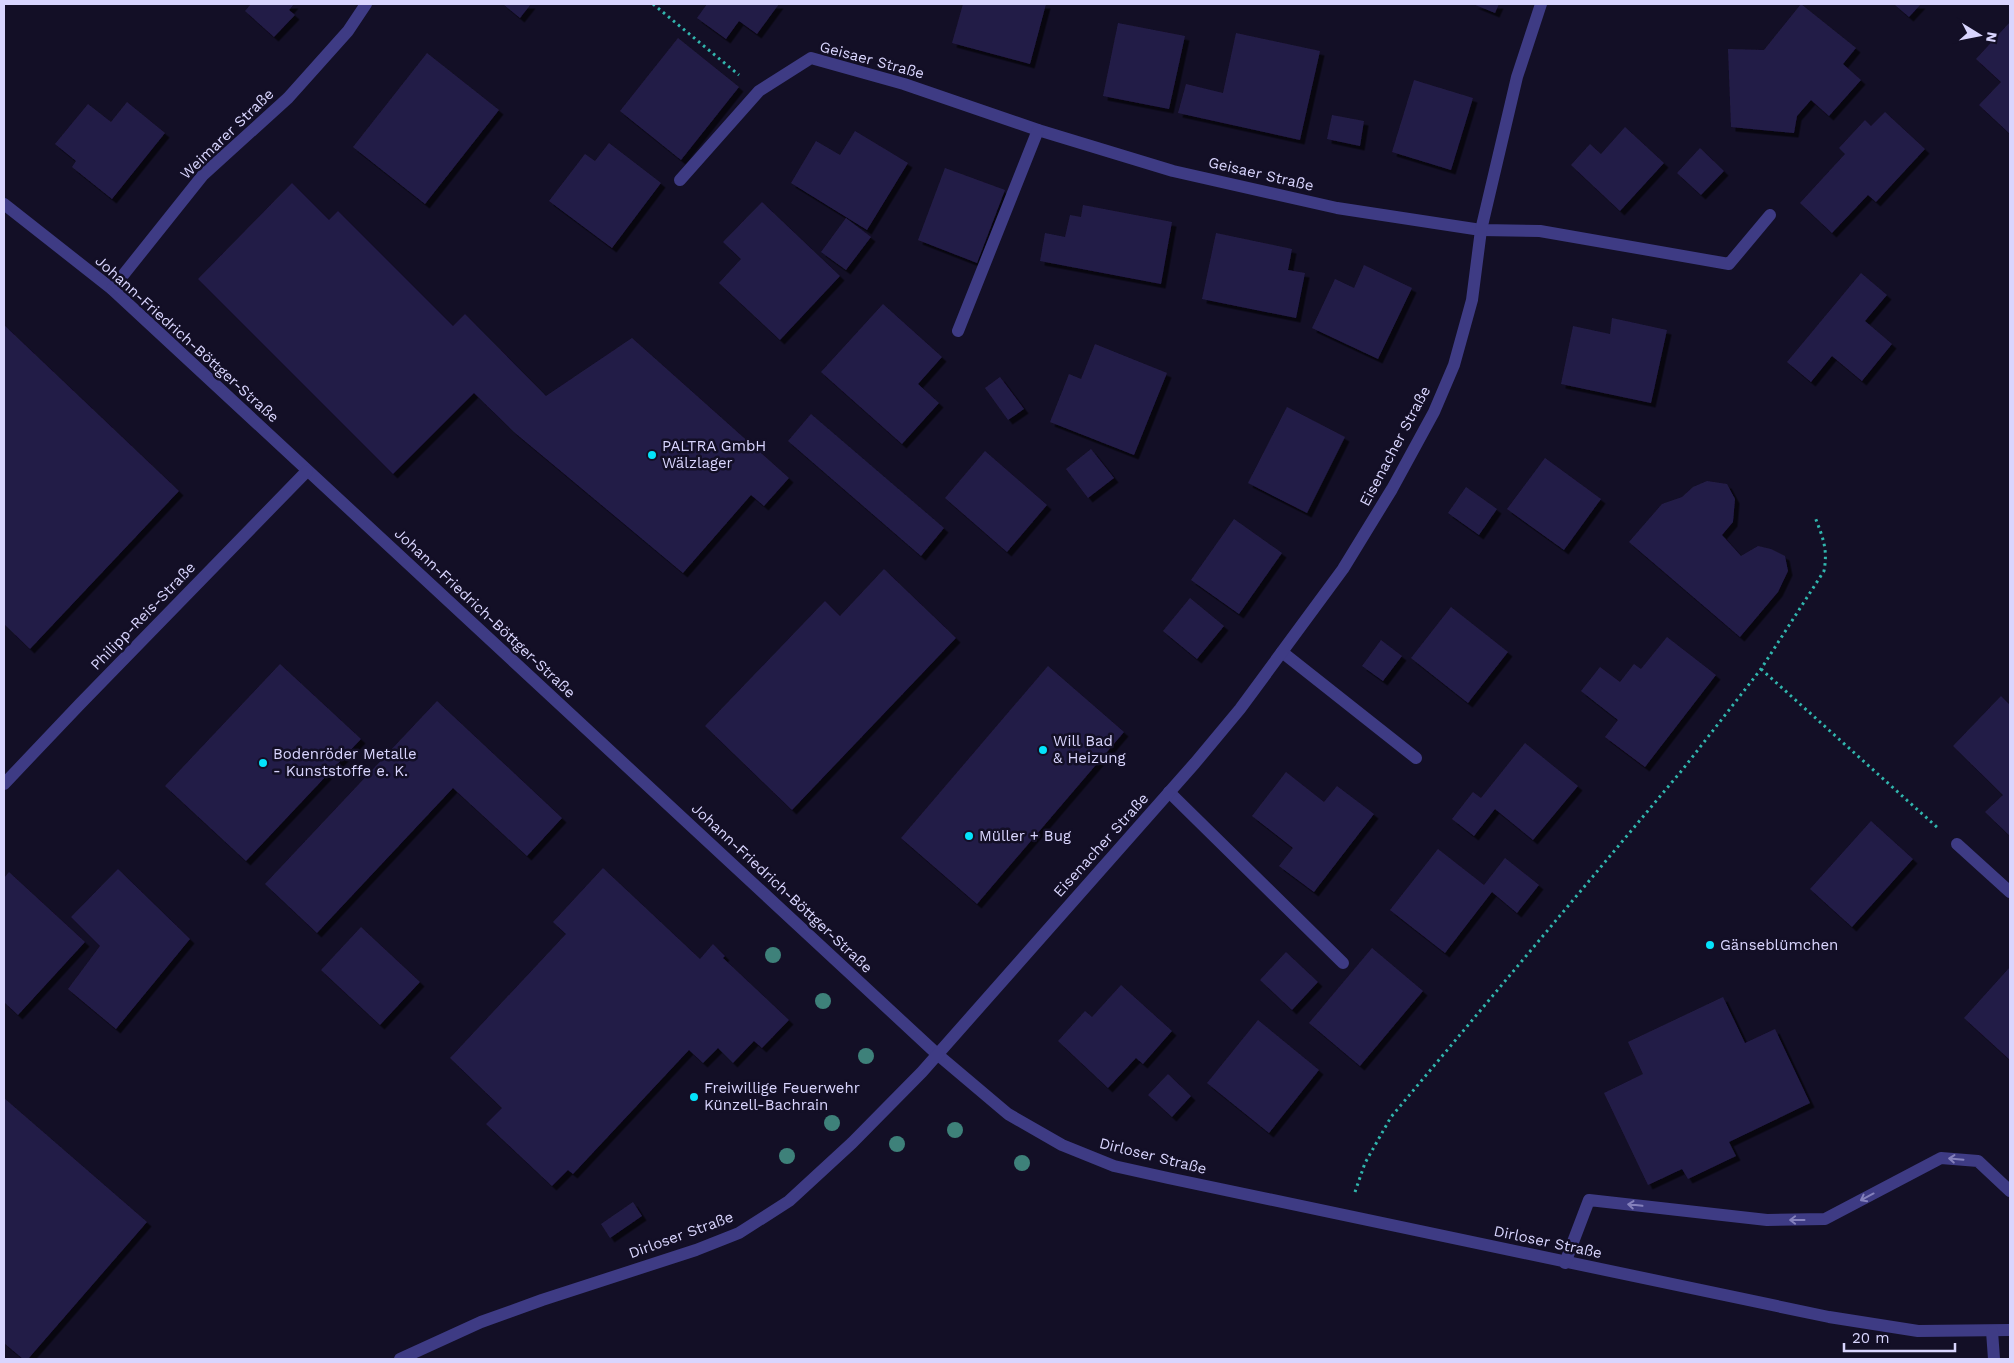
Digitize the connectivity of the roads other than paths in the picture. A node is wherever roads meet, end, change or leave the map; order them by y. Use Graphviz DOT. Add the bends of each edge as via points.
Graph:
graph roads {
  1 [pos="366,4"];
  2 [pos="1541,4"];
  3 [pos="1038,130"];
  4 [pos="680,180"];
  5 [pos="4,204"];
  6 [pos="1770,215"];
  7 [pos="1481,230"];
  8 [pos="112,289"];
  9 [pos="958,331"];
  10 [pos="307,471"];
  11 [pos="1282,652"];
  12 [pos="1416,758"];
  13 [pos="4,784"];
  14 [pos="1169,792"];
  15 [pos="1956,844"];
  16 [pos="2010,892"];
  17 [pos="1343,963"];
  18 [pos="937,1054"];
  19 [pos="2010,1191"];
  20 [pos="1565,1263"];
  21 [pos="2010,1330"];
  22 [pos="1992,1331"];
  23 [pos="400,1359"];
  24 [pos="1994,1359"];
  1 -- 8 [label="street, Weimarer Straße" via="348,31 288,98 203,175"];
  2 -- 7 [label="street, Eisenacher Straße" via="1516,77"];
  3 -- 4 [label="street, Geisaer Straße" via="904,84 811,58 759,91"];
  3 -- 7 [label="street, Geisaer Straße" via="1183,173 1337,208"];
  3 -- 9 [label="street"];
  5 -- 8 [label="street, Johann-Friedrich-Böttger-Straße"];
  6 -- 7 [label="street" via="1728,264 1540,231"];
  7 -- 11 [label="street, Eisenacher Straße" via="1472,300 1454,365 1434,412 1348,561"];
  8 -- 10 [label="street, Johann-Friedrich-Böttger-Straße"];
  10 -- 13 [label="street, Philipp-Reis-Straße"];
  10 -- 18 [label="street, Johann-Friedrich-Böttger-Straße"];
  11 -- 12 [label="street"];
  11 -- 14 [label="street, Eisenacher Straße" via="1240,709"];
  14 -- 17 [label="street"];
  14 -- 18 [label="street, Eisenacher Straße"];
  15 -- 16 [label="street"];
  18 -- 20 [label="street, Dirloser Straße" via="1008,1114 1062,1145 1114,1166"];
  18 -- 23 [label="street, Dirloser Straße" via="852,1143 789,1201 739,1233 481,1322"];
  19 -- 20 [label="street, one-way" via="1978,1161 1941,1158 1825,1220 1767,1220 1589,1200"];
  20 -- 22 [label="street, Dirloser Straße" via="1909,1330"];
  21 -- 22 [label="street, Dirloser Straße"];
  22 -- 24 [label="street"];
}
